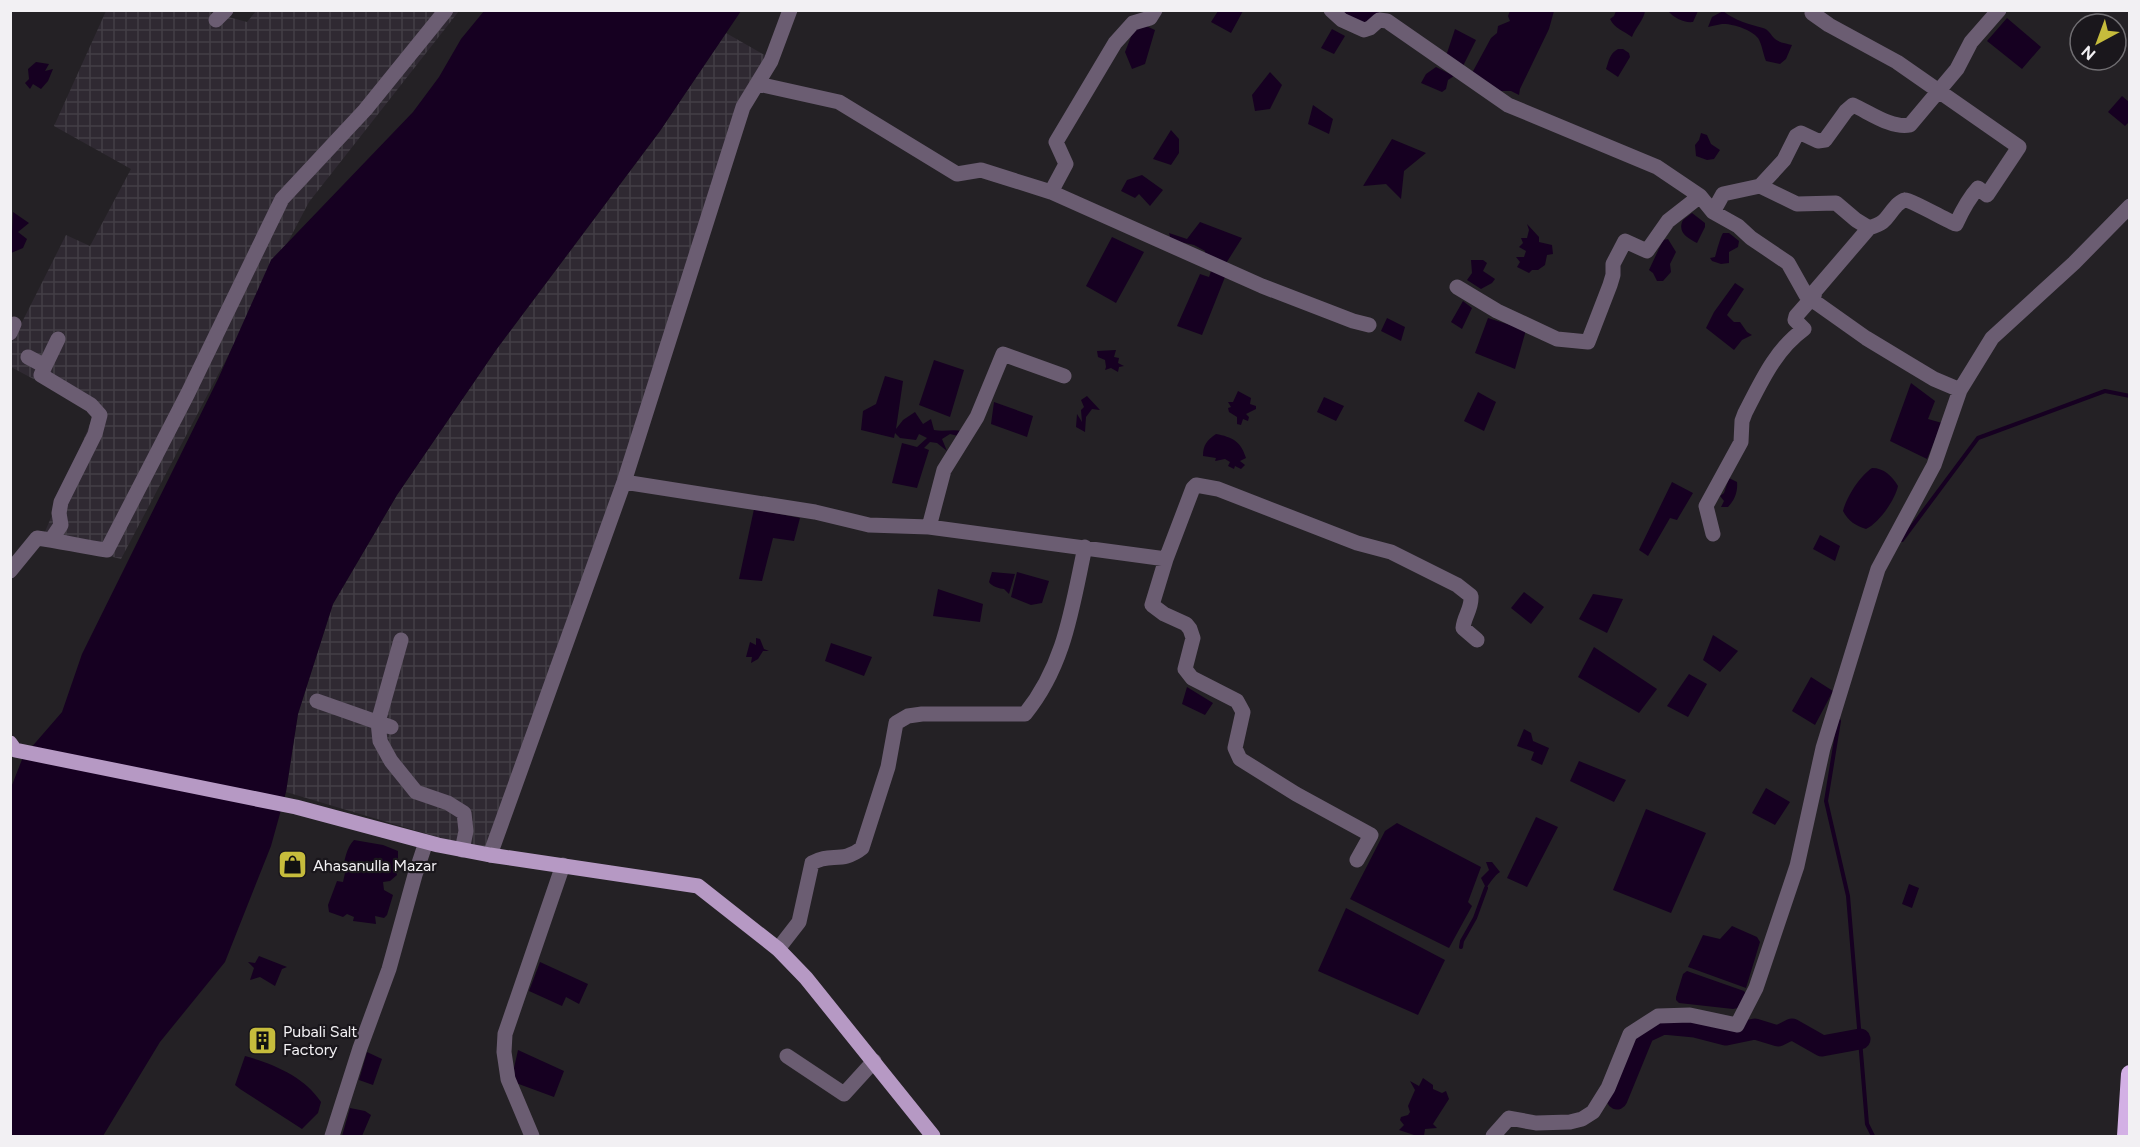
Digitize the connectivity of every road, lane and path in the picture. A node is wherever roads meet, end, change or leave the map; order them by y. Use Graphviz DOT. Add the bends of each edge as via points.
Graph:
graph roads {
  1 [pos="446,10"];
  2 [pos="790,10"];
  3 [pos="1155,10"];
  4 [pos="1331,10"];
  5 [pos="1999,10"];
  6 [pos="1812,13"];
  7 [pos="758,84"];
  8 [pos="1937,91"];
  9 [pos="1760,186"];
  10 [pos="1051,192"];
  11 [pos="1700,196"];
  12 [pos="2130,206"];
  13 [pos="1713,212"];
  14 [pos="1869,228"];
  15 [pos="1457,287"];
  16 [pos="1812,300"];
  17 [pos="1369,325"];
  18 [pos="58,339"];
  19 [pos="28,357"];
  20 [pos="45,366"];
  21 [pos="1064,376"];
  22 [pos="1960,390"];
  23 [pos="624,482"];
  24 [pos="928,527"];
  25 [pos="1713,534"];
  26 [pos="51,540"];
  27 [pos="1085,547"];
  28 [pos="1166,559"];
  29 [pos="10,571"];
  30 [pos="401,640"];
  31 [pos="1477,640"];
  32 [pos="317,701"];
  33 [pos="384,725"];
  34 [pos="13,747"];
  35 [pos="426,842"];
  36 [pos="462,850"];
  37 [pos="490,855"];
  38 [pos="1357,860"];
  39 [pos="563,865"];
  40 [pos="778,950"];
  41 [pos="787,1056"];
  42 [pos="874,1061"];
  43 [pos="2130,1074"];
  44 [pos="332,1137"];
  45 [pos="532,1137"];
  46 [pos="933,1137"];
  47 [pos="1493,1137"];
  48 [pos="2126,1137"];
  1 -- 26 [label="street" via="365,110 282,199 107,550"];
  2 -- 7 [label="street" via="771,62"];
  3 -- 10 [label="street" via="1150,18 1133,23 1092,78 1056,142 1066,164"];
  4 -- 11 [label="street" via="1364,30 1379,20 1387,21 1508,105 1657,167"];
  5 -- 8 [label="street"];
  6 -- 8 [label="street" via="1897,62"];
  7 -- 10 [label="street" via="839,102 957,174 981,170"];
  7 -- 23 [label="street" via="742,107"];
  8 -- 9 [label="street" via="1910,125 1902,127 1853,105 1825,140 1796,135 1784,160"];
  8 -- 14 [label="street" via="2019,147 1987,195 1978,188 1973,194 1956,224 1905,200 1883,223"];
  9 -- 13 [label="street" via="1723,194"];
  9 -- 14 [label="street" via="1797,204 1836,203"];
  10 -- 17 [label="street" via="1262,286"];
  11 -- 13 [label="street"];
  11 -- 15 [label="street" via="1668,221 1647,251 1625,241 1612,264 1610,285 1588,342 1557,339"];
  12 -- 22 [label="street" via="1992,338"];
  13 -- 16 [label="street" via="1788,263"];
  14 -- 16 [label="street" via="1815,291"];
  16 -- 22 [label="street" via="1866,338"];
  16 -- 25 [label="street" via="1796,316 1804,329 1772,362 1745,413 1741,442 1706,506"];
  18 -- 20 [label="street"];
  19 -- 20 [label="street"];
  20 -- 26 [label="street" via="41,375 91,405 100,416 61,502 61,525"];
  21 -- 24 [label="street" via="1002,354 977,417 944,470"];
  22 -- 47 [label="street" via="1934,465 1878,568 1823,748 1797,866 1756,988 1737,1025 1690,1015 1658,1016 1630,1034 1608,1088 1593,1112 1570,1122 1536,1123 1509,1118"];
  23 -- 24 [label="street" via="815,512 869,525"];
  23 -- 37 [label="street"];
  24 -- 27 [label="street"];
  26 -- 29 [label="street" via="37,538"];
  27 -- 28 [label="street"];
  27 -- 40 [label="street" via="1065,640 1041,694 1025,714 922,714 896,723 888,767 862,848 853,855 820,858 812,863 798,922"];
  28 -- 31 [label="street" via="1193,488 1196,485 1218,489 1357,543 1391,552 1457,585 1471,596 1463,628"];
  28 -- 38 [label="street" via="1152,605 1190,629 1193,638 1185,669 1192,678 1237,701 1243,712 1235,748 1240,759 1371,835"];
  30 -- 33 [label="street"];
  32 -- 33 [label="street"];
  33 -- 36 [label="street" via="380,741 416,792 464,813"];
  34 -- 35 [label="main road" via="296,807"];
  35 -- 36 [label="main road"];
  35 -- 44 [label="street" via="389,969"];
  36 -- 37 [label="main road"];
  37 -- 39 [label="main road"];
  39 -- 40 [label="main road" via="698,886"];
  39 -- 45 [label="street" via="505,1034 508,1079"];
  40 -- 42 [label="main road"];
  41 -- 42 [label="street" via="844,1094"];
  42 -- 46 [label="main road"];
  43 -- 48 [label="highway"];
}
